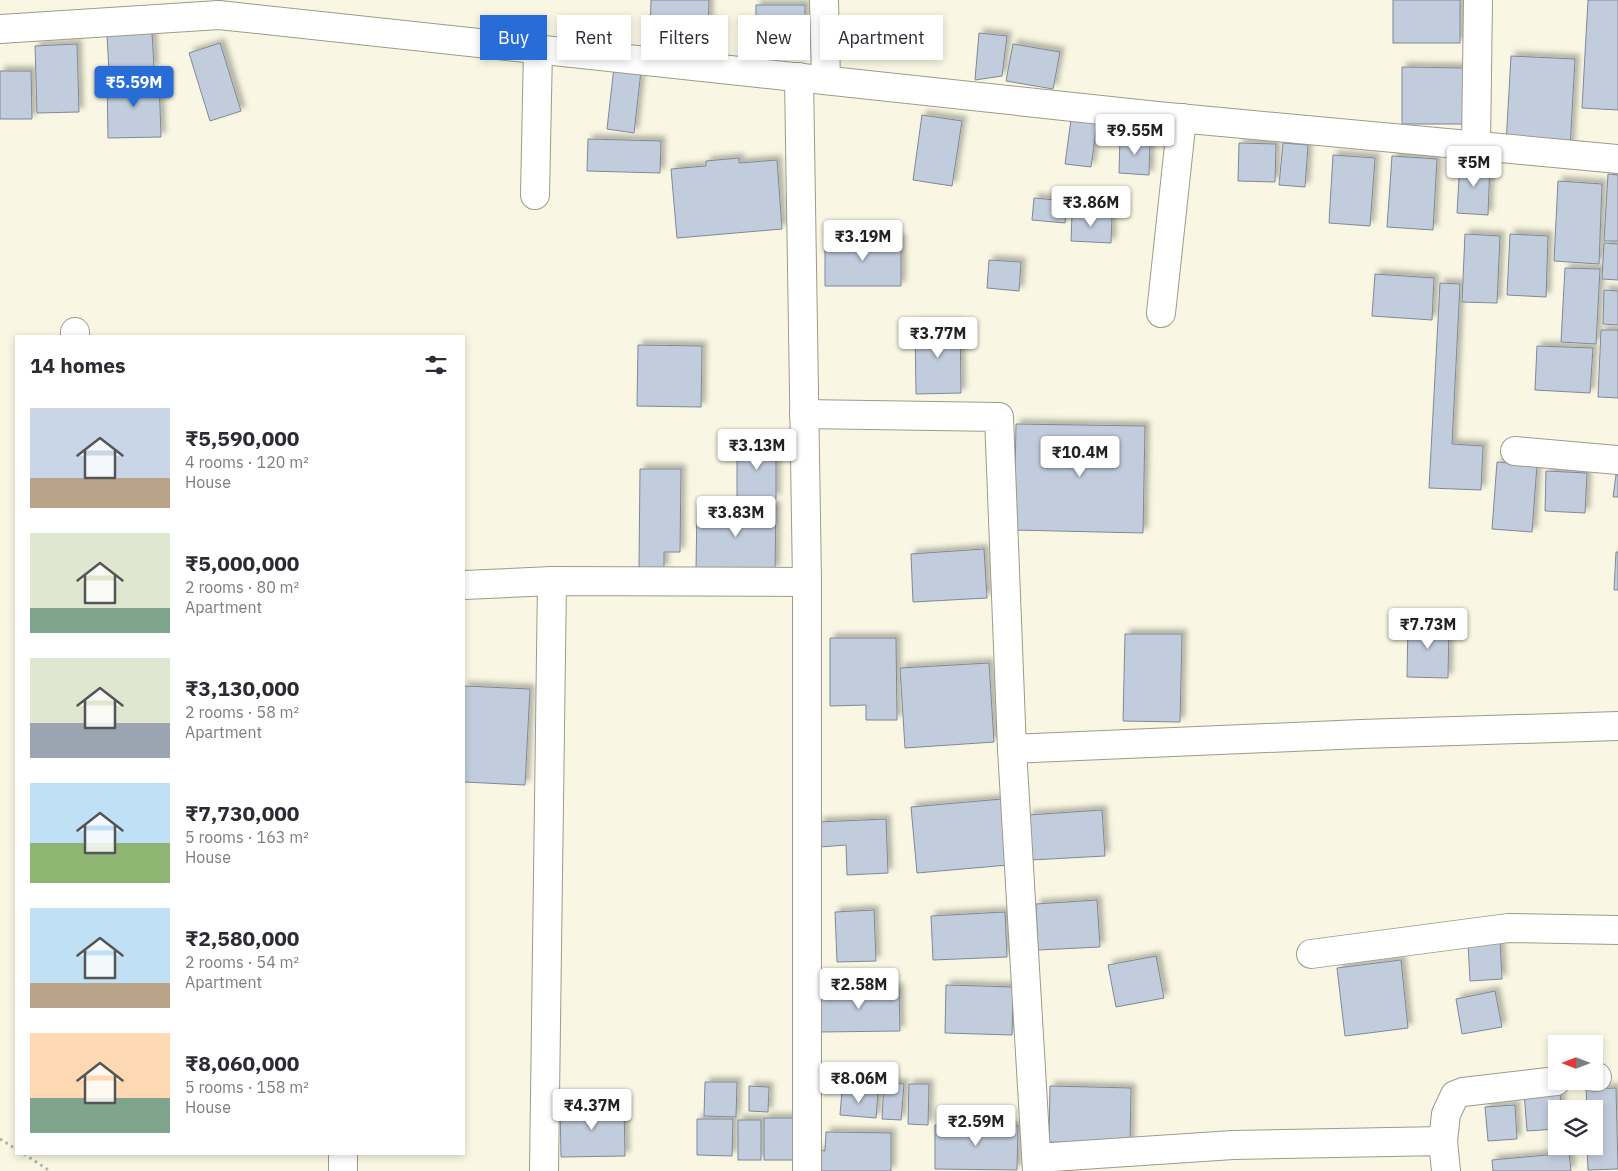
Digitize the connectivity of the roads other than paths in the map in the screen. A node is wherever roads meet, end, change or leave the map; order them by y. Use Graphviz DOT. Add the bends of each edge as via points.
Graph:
graph roads {
  1 [pos="824,0"];
  2 [pos="1478,0"];
  3 [pos="0,29"];
  4 [pos="480,43"];
  5 [pos="547,50"];
  6 [pos="538,60"];
  7 [pos="799,77"];
  8 [pos="826,80"];
  9 [pos="1182,118"];
  10 [pos="1476,146"];
  11 [pos="1618,160"];
  12 [pos="535,195"];
  13 [pos="1161,313"];
  14 [pos="804,414"];
  15 [pos="1514,450"];
  16 [pos="1618,460"];
  17 [pos="552,580"];
  18 [pos="807,582"];
  19 [pos="465,585"];
  20 [pos="1618,726"];
  21 [pos="1012,749"];
  22 [pos="1618,930"];
  23 [pos="1311,954"];
  24 [pos="1548,1082"];
  25 [pos="1443,1141"];
  26 [pos="343,1155"];
  27 [pos="1037,1165"];
  28 [pos="344,1171"];
  29 [pos="544,1171"];
  30 [pos="806,1171"];
  31 [pos="1446,1171"];
  1 -- 8 [label="street"];
  2 -- 10 [label="street"];
  3 -- 4 [label="street" via="219,15"];
  5 -- 7 [label="street"];
  6 -- 12 [label="street"];
  7 -- 8 [label="street"];
  7 -- 14 [label="street"];
  8 -- 9 [label="street"];
  9 -- 10 [label="street"];
  9 -- 13 [label="street"];
  10 -- 11 [label="street"];
  14 -- 18 [label="street"];
  14 -- 21 [label="street" via="999,417"];
  15 -- 16 [label="street"];
  17 -- 18 [label="street"];
  17 -- 19 [label="street"];
  17 -- 29 [label="street"];
  18 -- 30 [label="street"];
  20 -- 21 [label="street"];
  21 -- 27 [label="street"];
  22 -- 23 [label="street" via="1508,928"];
  24 -- 25 [label="street" via="1455,1095 1446,1114"];
  25 -- 27 [label="street" via="1234,1146"];
  25 -- 31 [label="street"];
  26 -- 28 [label="street"];
}
